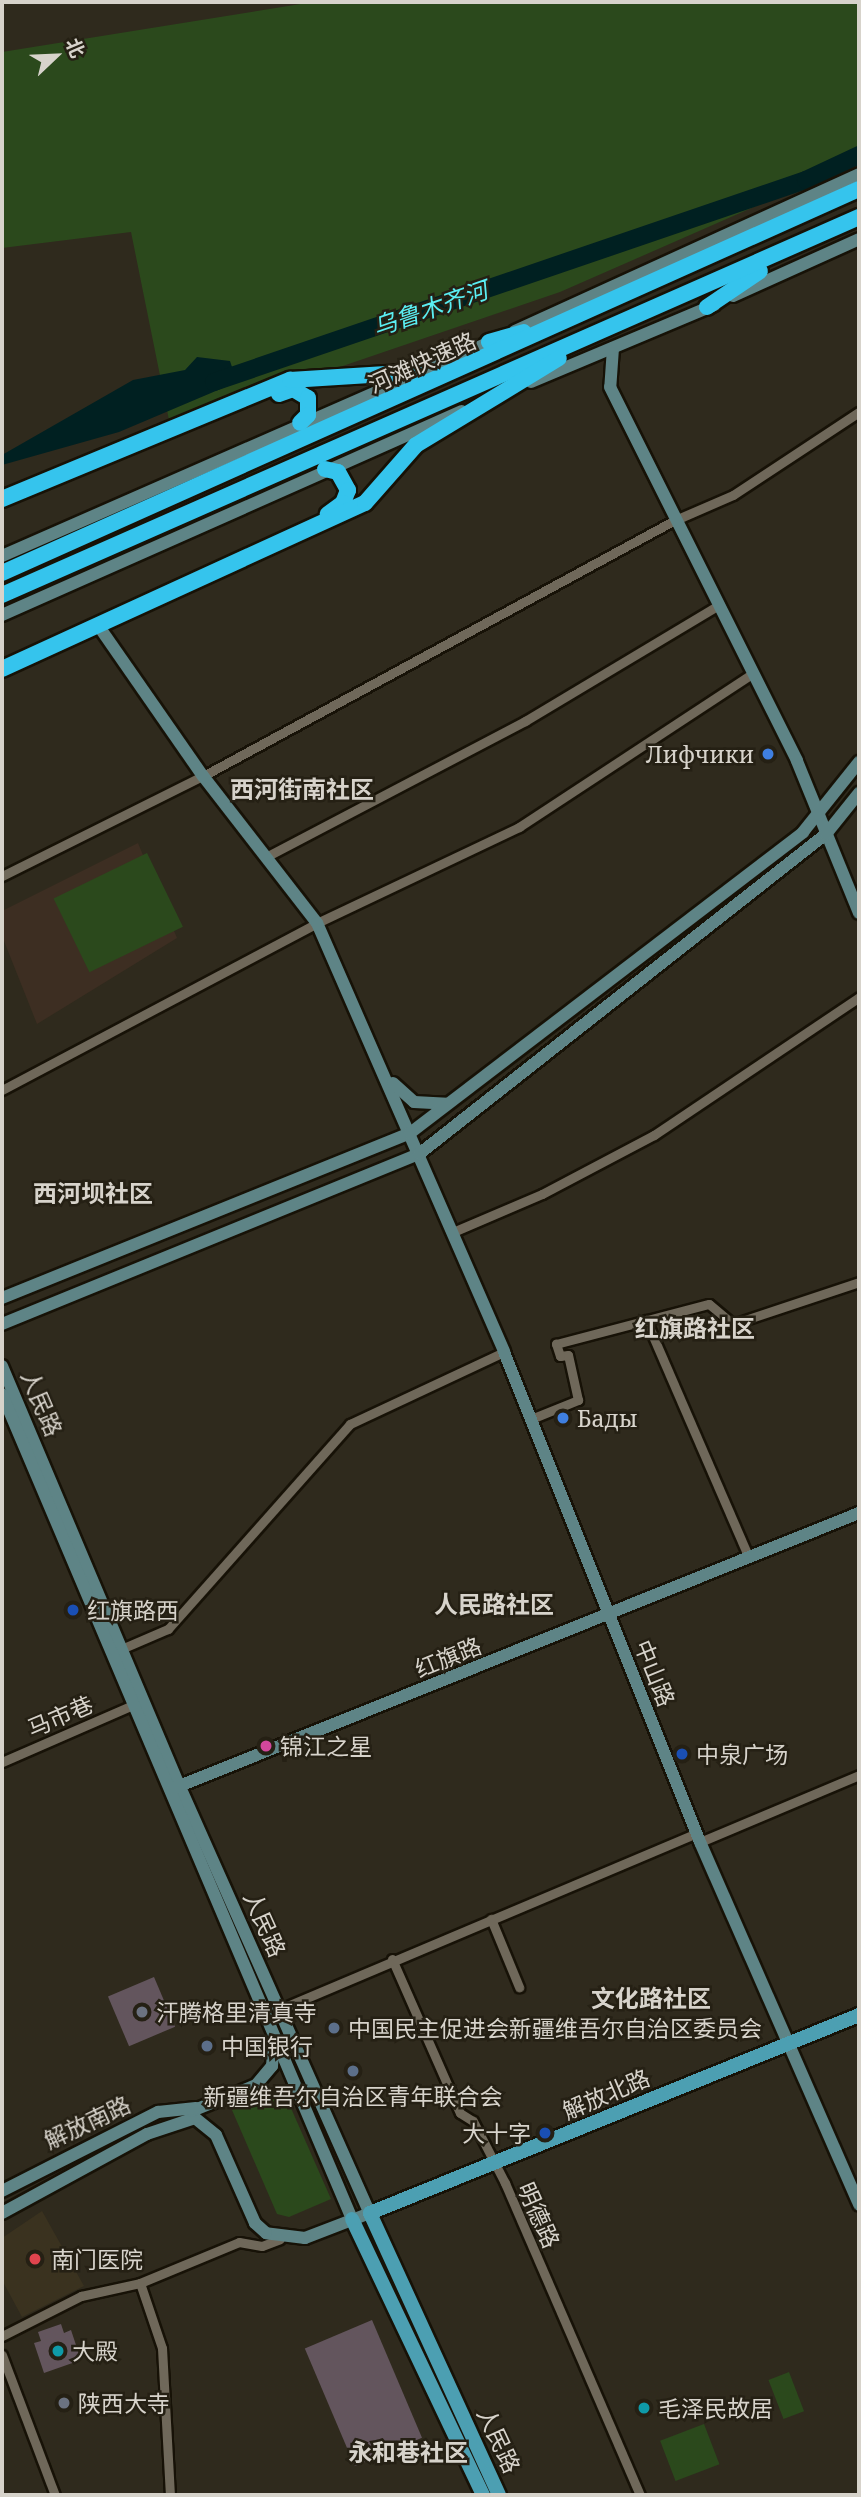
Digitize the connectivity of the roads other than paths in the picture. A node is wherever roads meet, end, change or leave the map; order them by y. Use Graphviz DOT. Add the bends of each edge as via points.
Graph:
graph roads {
  1 [pos="859,174"];
  2 [pos="859,189"];
  3 [pos="859,217"];
  4 [pos="859,239"];
  5 [pos="793,249"];
  6 [pos="707,307"];
  7 [pos="584,315"];
  8 [pos="606,328"];
  9 [pos="489,342"];
  10 [pos="613,348"];
  11 [pos="418,372"];
  12 [pos="504,393"];
  13 [pos="859,412"];
  14 [pos="300,423"];
  15 [pos="325,469"];
  16 [pos="2,499"];
  17 [pos="2,509"];
  18 [pos="673,521"];
  19 [pos="2,556"];
  20 [pos="2,573"];
  21 [pos="2,596"];
  22 [pos="717,606"];
  23 [pos="2,615"];
  24 [pos="100,628"];
  25 [pos="2,663"];
  26 [pos="2,669"];
  27 [pos="752,674"];
  28 [pos="859,762"];
  29 [pos="203,776"];
  30 [pos="859,793"];
  31 [pos="818,815"];
  32 [pos="826,834"];
  33 [pos="266,857"];
  34 [pos="2,876"];
  35 [pos="859,913"];
  36 [pos="317,923"];
  37 [pos="859,997"];
  38 [pos="382,1069"];
  39 [pos="2,1090"];
  40 [pos="447,1104"];
  41 [pos="410,1133"];
  42 [pos="435,1141"];
  43 [pos="419,1154"];
  44 [pos="436,1193"];
  45 [pos="453,1232"];
  46 [pos="859,1282"];
  47 [pos="2,1298"];
  48 [pos="646,1320"];
  49 [pos="2,1324"];
  50 [pos="504,1352"];
  51 [pos="2,1366"];
  52 [pos="2,1394"];
  53 [pos="531,1419"];
  54 [pos="859,1513"];
  55 [pos="749,1558"];
  56 [pos="610,1615"];
  57 [pos="121,1649"];
  58 [pos="133,1706"];
  59 [pos="2,1762"];
  60 [pos="859,1775"];
  61 [pos="174,1789"];
  62 [pos="699,1837"];
  63 [pos="491,1919"];
  64 [pos="392,1959"];
  65 [pos="519,1987"];
  66 [pos="278,2010"];
  67 [pos="859,2015"];
  68 [pos="270,2029"];
  69 [pos="789,2042"];
  70 [pos="196,2108"];
  71 [pos="176,2122"];
  72 [pos="216,2135"];
  73 [pos="492,2166"];
  74 [pos="2,2191"];
  75 [pos="859,2205"];
  76 [pos="2,2213"];
  77 [pos="370,2213"];
  78 [pos="352,2219"];
  79 [pos="280,2239"];
  80 [pos="140,2283"];
  81 [pos="2,2336"];
  82 [pos="2,2355"];
  83 [pos="55,2495"];
  84 [pos="170,2495"];
  85 [pos="483,2495"];
  86 [pos="499,2495"];
  87 [pos="640,2495"];
  1 -- 9 [label="main road"];
  2 -- 7 [label="highway, 河滩快速路"];
  3 -- 5 [label="highway, 河滩快速路"];
  4 -- 6 [label="main road"];
  5 -- 6 [label="highway"];
  5 -- 8 [label="highway, 河滩快速路"];
  6 -- 10 [label="main road"];
  7 -- 9 [label="highway"];
  7 -- 20 [label="highway, 河滩快速路"];
  8 -- 12 [label="highway"];
  8 -- 21 [label="highway, 河滩快速路"];
  9 -- 11 [label="main road"];
  10 -- 12 [label="main road"];
  10 -- 18 [label="main road" via="610,387"];
  11 -- 14 [label="main road"];
  11 -- 16 [label="highway" via="290,380"];
  12 -- 15 [label="main road"];
  12 -- 26 [label="highway" via="416,445 391,481 365,503"];
  13 -- 18 [label="street" via="733,495"];
  14 -- 17 [label="highway" via="310,410 308,398 287,390"];
  14 -- 19 [label="main road"];
  15 -- 23 [label="main road"];
  15 -- 25 [label="highway" via="338,472 346,483 347,497 338,508"];
  18 -- 22 [label="main road"];
  18 -- 29 [label="street"];
  22 -- 27 [label="main road"];
  22 -- 33 [label="street" via="525,721"];
  24 -- 29 [label="main road, 中山路"];
  27 -- 31 [label="main road"];
  27 -- 36 [label="street" via="519,827"];
  28 -- 31 [label="main road"];
  29 -- 33 [label="main road, 中山路"];
  29 -- 34 [label="street"];
  30 -- 32 [label="main road"];
  31 -- 32 [label="main road"];
  31 -- 40 [label="main road" via="803,832"];
  32 -- 35 [label="main road"];
  32 -- 42 [label="main road"];
  33 -- 36 [label="main road, 中山路"];
  36 -- 38 [label="main road, 中山路"];
  36 -- 39 [label="street"];
  37 -- 45 [label="street" via="654,1135 542,1194"];
  38 -- 40 [label="main road" via="414,1102"];
  38 -- 41 [label="main road, 中山路"];
  40 -- 41 [label="main road"];
  41 -- 43 [label="main road, 中山路"];
  41 -- 47 [label="main road"];
  42 -- 43 [label="main road"];
  42 -- 44 [label="main road" via="431,1177"];
  43 -- 44 [label="main road, 中山路"];
  43 -- 49 [label="main road"];
  44 -- 45 [label="main road, 中山路"];
  45 -- 50 [label="main road, 中山路"];
  46 -- 48 [label="street" via="733,1324 709,1304"];
  48 -- 53 [label="street" via="556,1344 561,1356 568,1355 579,1400"];
  48 -- 55 [label="street"];
  50 -- 53 [label="main road, 中山路"];
  50 -- 57 [label="street" via="350,1424 168,1629"];
  51 -- 57 [label="main road, 人民路"];
  52 -- 58 [label="main road, 人民路"];
  53 -- 56 [label="main road, 中山路"];
  54 -- 55 [label="main road, 红旗路"];
  55 -- 56 [label="main road, 红旗路"];
  56 -- 61 [label="main road, 红旗路"];
  56 -- 62 [label="main road, 中山路"];
  57 -- 61 [label="main road, 人民路"];
  58 -- 59 [label="street, 马市巷"];
  58 -- 61 [label="main road, 人民路"];
  60 -- 62 [label="street"];
  61 -- 66 [label="main road, 人民路"];
  61 -- 68 [label="main road, 人民路"];
  62 -- 63 [label="street"];
  62 -- 69 [label="main road, 中山路"];
  63 -- 64 [label="street"];
  63 -- 65 [label="street"];
  64 -- 66 [label="street"];
  64 -- 73 [label="street, 明德路" via="460,2113 474,2122"];
  66 -- 77 [label="main road, 人民路"];
  67 -- 69 [label="main road, 解放北路"];
  68 -- 70 [label="main road, 解放南路" via="275,2054 265,2077"];
  68 -- 78 [label="main road, 人民路"];
  69 -- 73 [label="main road, 解放北路"];
  69 -- 75 [label="main road, 中山路"];
  70 -- 71 [label="main road, 解放南路"];
  70 -- 72 [label="main road"];
  70 -- 74 [label="main road, 解放南路" via="158,2112"];
  71 -- 72 [label="main road" via="195,2118"];
  71 -- 76 [label="main road, 解放南路"];
  72 -- 79 [label="main road" via="255,2223"];
  73 -- 77 [label="main road, 解放北路"];
  73 -- 87 [label="street, 明德路" via="505,2183"];
  77 -- 78 [label="main road"];
  77 -- 86 [label="main road, 人民路"];
  78 -- 79 [label="main road" via="305,2238"];
  78 -- 85 [label="main road, 人民路"];
  79 -- 80 [label="street" via="262,2246 239,2242"];
  80 -- 81 [label="street" via="81,2296"];
  80 -- 84 [label="street" via="162,2348"];
  82 -- 83 [label="street"];
}
